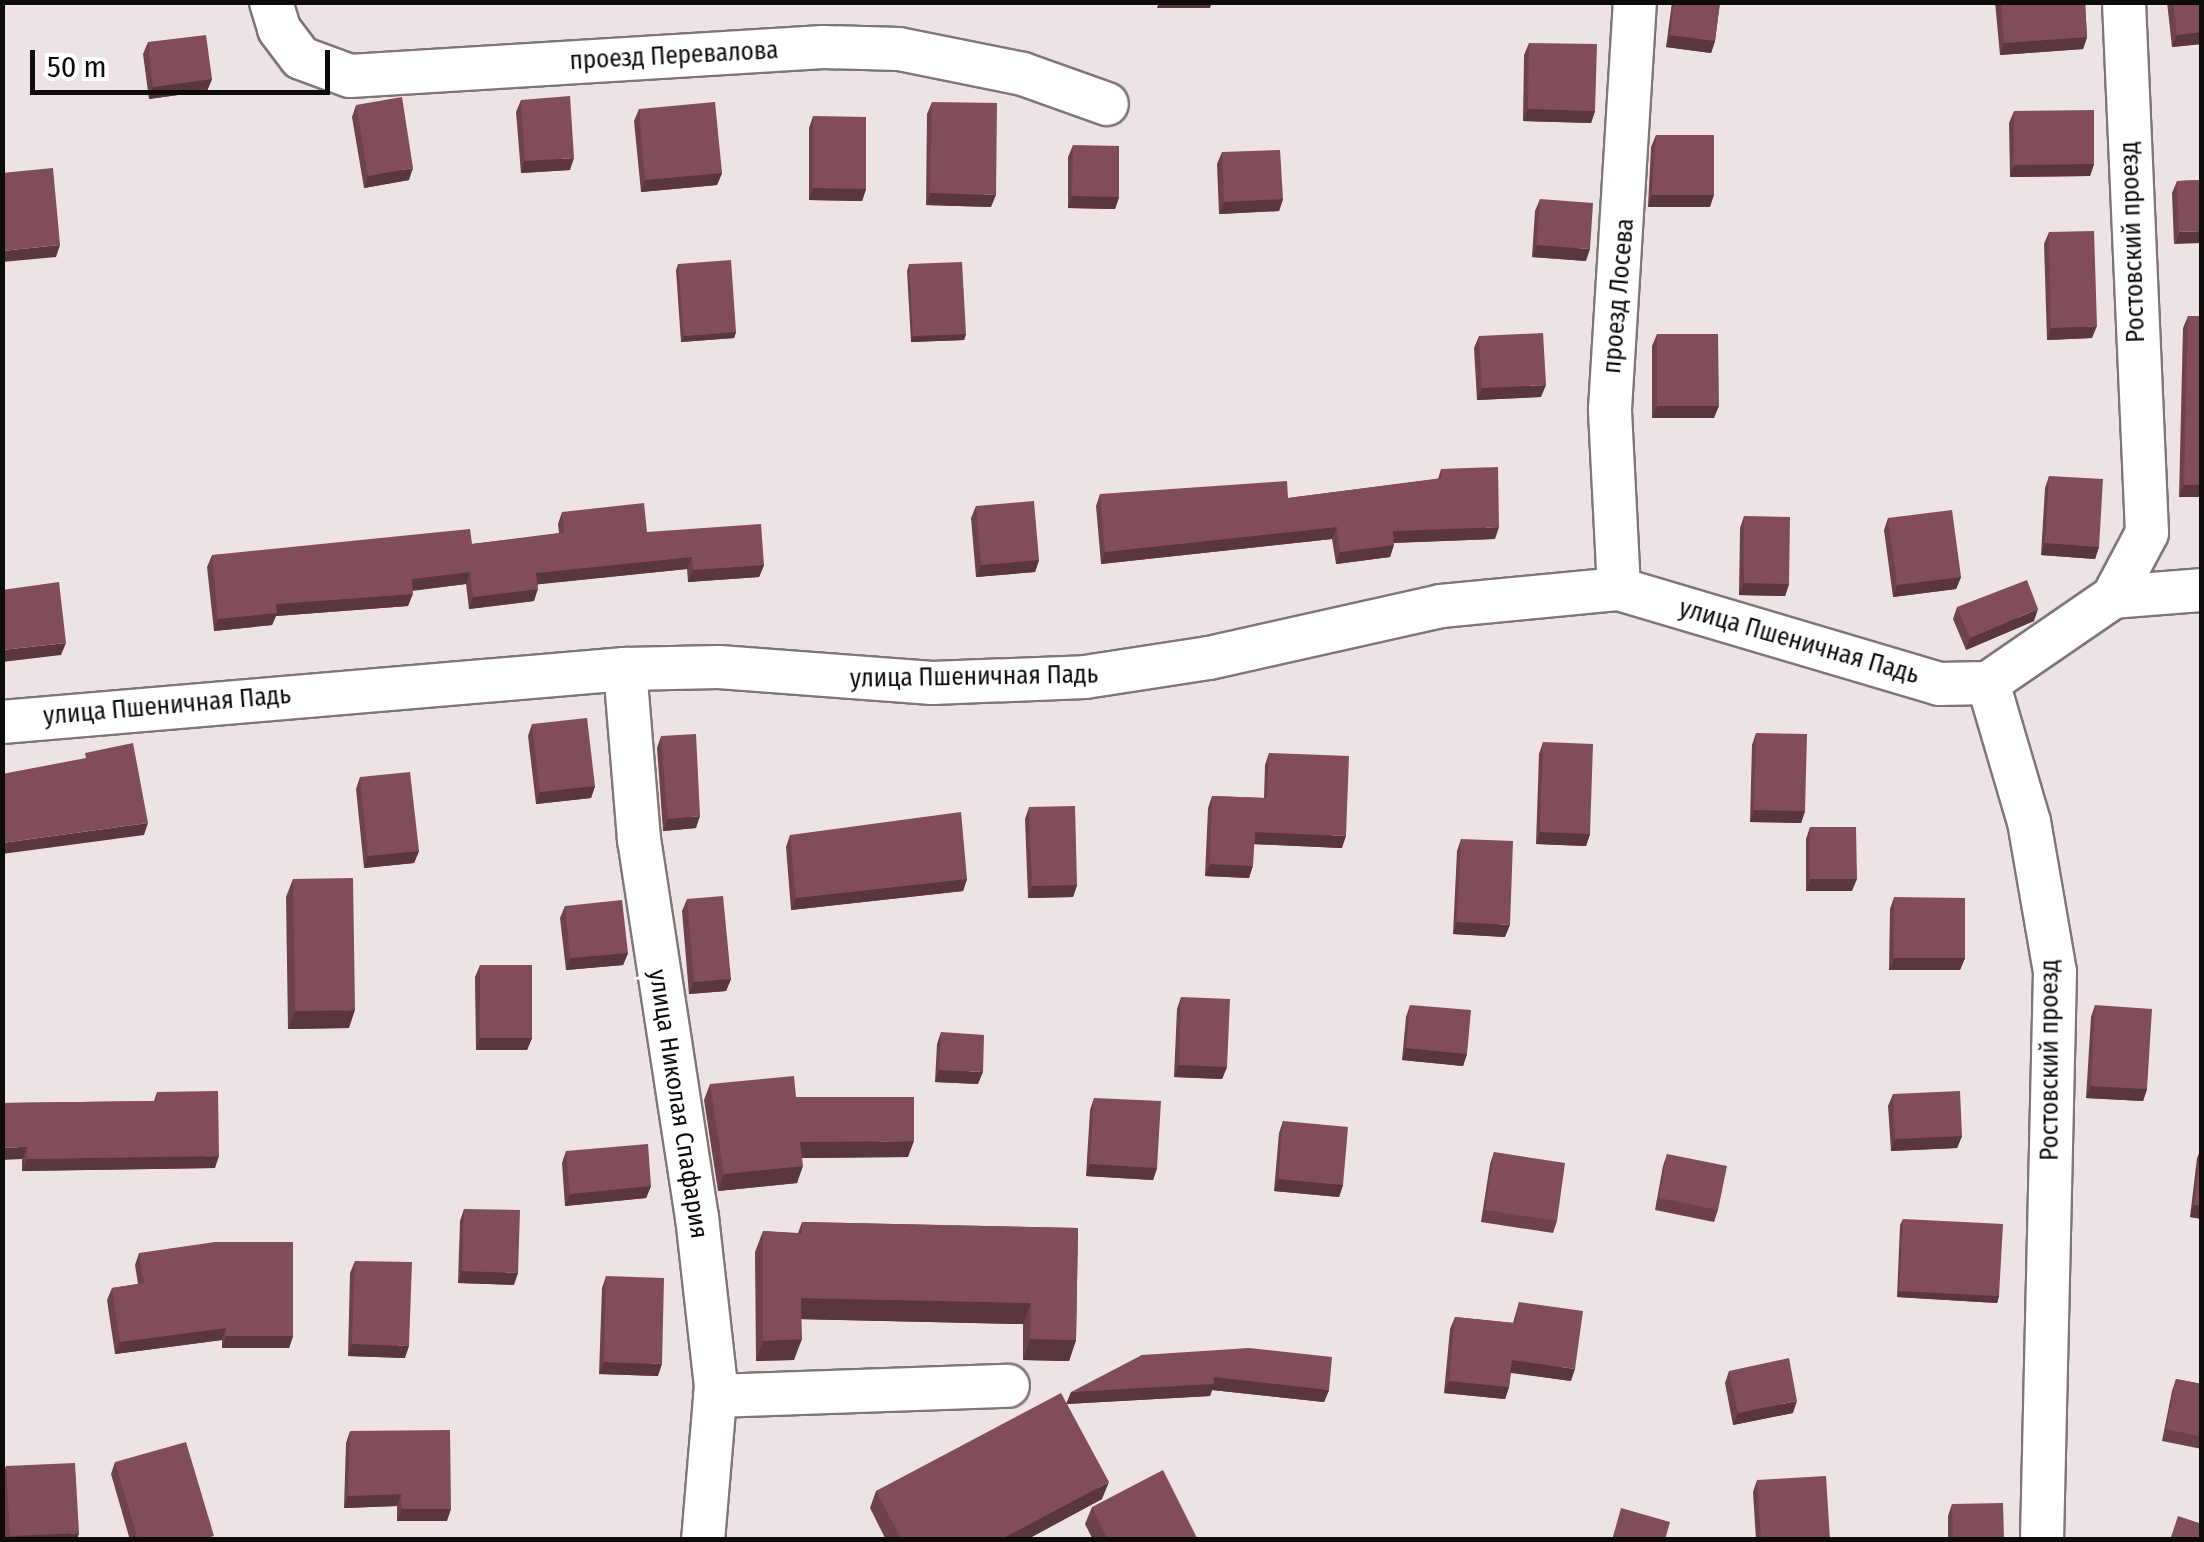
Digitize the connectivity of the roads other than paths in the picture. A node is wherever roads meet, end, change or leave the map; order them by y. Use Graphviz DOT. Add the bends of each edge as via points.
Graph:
graph roads {
  1 [pos="271,2"];
  2 [pos="1635,2"];
  3 [pos="2124,2"];
  4 [pos="1107,104"];
  5 [pos="1619,590"];
  6 [pos="2202,590"];
  7 [pos="2113,597"];
  8 [pos="624,669"];
  9 [pos="1988,682"];
  10 [pos="2,722"];
  11 [pos="1008,1386"];
  12 [pos="715,1396"];
  13 [pos="702,1540"];
  14 [pos="2042,1540"];
  1 -- 4 [label="street, проезд Перевалова" via="279,29 301,58 350,76 823,47 898,49 1023,74"];
  2 -- 5 [label="street, проезд Лосева" via="1610,410"];
  3 -- 7 [label="street, Ростовский проезд" via="2147,534"];
  5 -- 8 [label="street, улица Пшеничная Падь" via="1440,606 1209,658 1085,677 914,682 719,667"];
  5 -- 9 [label="street, улица Пшеничная Падь" via="1938,684"];
  6 -- 7 [label="street"];
  7 -- 9 [label="street, Ростовский проезд"];
  8 -- 10 [label="street, улица Пшеничная Падь"];
  8 -- 12 [label="street, улица Николая Спафария" via="639,839 697,1217"];
  9 -- 14 [label="street, Ростовский проезд" via="2030,822 2054,972"];
  11 -- 12 [label="street"];
  12 -- 13 [label="street, улица Николая Спафария"];
}
